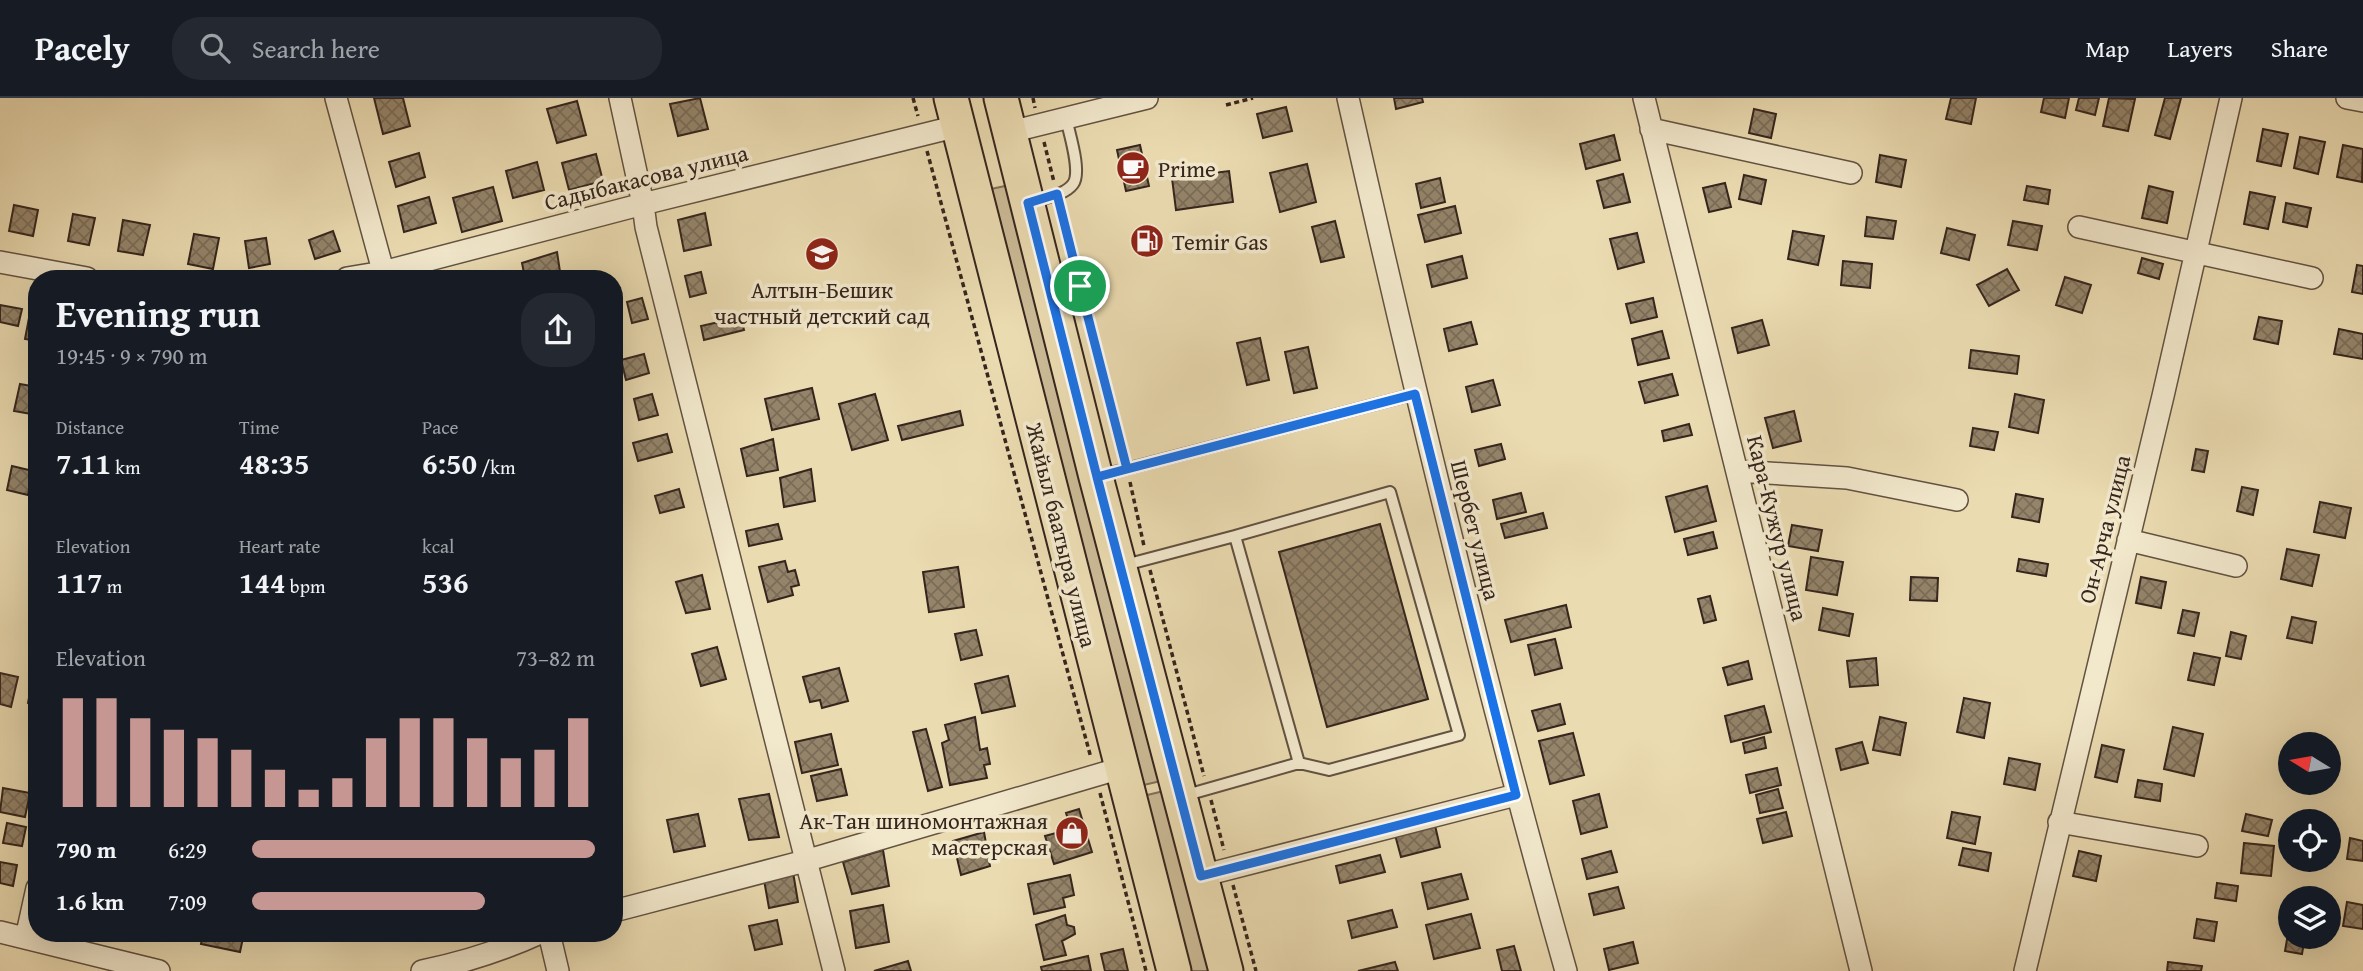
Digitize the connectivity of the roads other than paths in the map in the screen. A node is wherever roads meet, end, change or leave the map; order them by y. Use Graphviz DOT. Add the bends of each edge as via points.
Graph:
graph roads {
  1 [pos="336,98"];
  2 [pos="620,98"];
  3 [pos="1002,98"];
  4 [pos="1147,98"];
  5 [pos="1348,98"];
  6 [pos="1644,98"];
  7 [pos="2231,98"];
  8 [pos="2347,98"];
  9 [pos="2363,102"];
  10 [pos="954,112"];
  11 [pos="1066,118"];
  12 [pos="1025,128"];
  13 [pos="1651,130"];
  14 [pos="1851,173"];
  15 [pos="1042,198"];
  16 [pos="643,204"];
  17 [pos="2079,227"];
  18 [pos="2195,253"];
  19 [pos="0,262"];
  20 [pos="44,270"];
  21 [pos="383,270"];
  22 [pos="402,270"];
  23 [pos="2312,278"];
  24 [pos="1415,394"];
  25 [pos="1737,471"];
  26 [pos="1112,473"];
  27 [pos="1957,500"];
  28 [pos="1235,536"];
  29 [pos="2128,540"];
  30 [pos="1134,563"];
  31 [pos="2236,566"];
  32 [pos="1299,763"];
  33 [pos="1108,771"];
  34 [pos="1194,793"];
  35 [pos="1516,795"];
  36 [pos="2059,822"];
  37 [pos="2197,846"];
  38 [pos="805,861"];
  39 [pos="1215,872"];
  40 [pos="623,909"];
  41 [pos="28,929"];
  42 [pos="0,932"];
  43 [pos="26,938"];
  44 [pos="42,942"];
  45 [pos="519,942"];
  46 [pos="551,942"];
  47 [pos="159,971"];
  48 [pos="422,971"];
  49 [pos="558,971"];
  50 [pos="834,971"];
  51 [pos="1174,971"];
  52 [pos="1226,971"];
  53 [pos="1566,971"];
  54 [pos="1861,971"];
  55 [pos="2025,971"];
  1 -- 21 [label="street"];
  2 -- 16 [label="street"];
  3 -- 12 [label="main road, Жайыл баатыра улица"];
  4 -- 11 [label="street"];
  5 -- 24 [label="street, Шербет улица"];
  6 -- 13 [label="street, Кара-Кужур улица"];
  7 -- 18 [label="street, Он-Арча улица"];
  8 -- 9 [label="street"];
  10 -- 12 [label="main road"];
  10 -- 16 [label="street, Садыбакасова улица" via="922,135"];
  10 -- 33 [label="main road, Жайыл баатыра улица"];
  11 -- 12 [label="street"];
  11 -- 15 [label="lane" via="1077,173 1074,183"];
  12 -- 15 [label="main road, Жайыл баатыра улица"];
  13 -- 14 [label="street"];
  13 -- 25 [label="street, Кара-Кужур улица"];
  15 -- 26 [label="main road, Жайыл баатыра улица"];
  16 -- 22 [label="street, Садыбакасова улица"];
  16 -- 38 [label="street"];
  17 -- 18 [label="street"];
  18 -- 23 [label="street"];
  18 -- 29 [label="street, Он-Арча улица"];
  19 -- 20 [label="street"];
  24 -- 26 [label="lane"];
  24 -- 35 [label="street, Шербет улица"];
  25 -- 27 [label="street" via="1847,478"];
  25 -- 54 [label="street, Кара-Кужур улица"];
  26 -- 30 [label="main road, Жайыл баатыра улица"];
  28 -- 30 [label="lane"];
  28 -- 32 [label="lane"];
  28 -- 32 [label="lane" via="1390,492 1459,735 1329,770"];
  29 -- 31 [label="street"];
  29 -- 36 [label="street, Он-Арча улица"];
  30 -- 34 [label="main road, Жайыл баатыра улица"];
  32 -- 34 [label="lane"];
  33 -- 38 [label="street"];
  33 -- 51 [label="main road, Жайыл баатыра улица"];
  34 -- 39 [label="main road, Жайыл баатыра улица"];
  35 -- 39 [label="street"];
  35 -- 53 [label="street, Шербет улица"];
  36 -- 37 [label="street"];
  36 -- 55 [label="street, Он-Арча улица"];
  38 -- 40 [label="street"];
  38 -- 50 [label="street"];
  39 -- 52 [label="main road, Жайыл баатыра улица"];
  41 -- 43 [label="street"];
  42 -- 43 [label="street"];
  44 -- 47 [label="street"];
  45 -- 48 [label="street"];
  46 -- 49 [label="street"];
}
